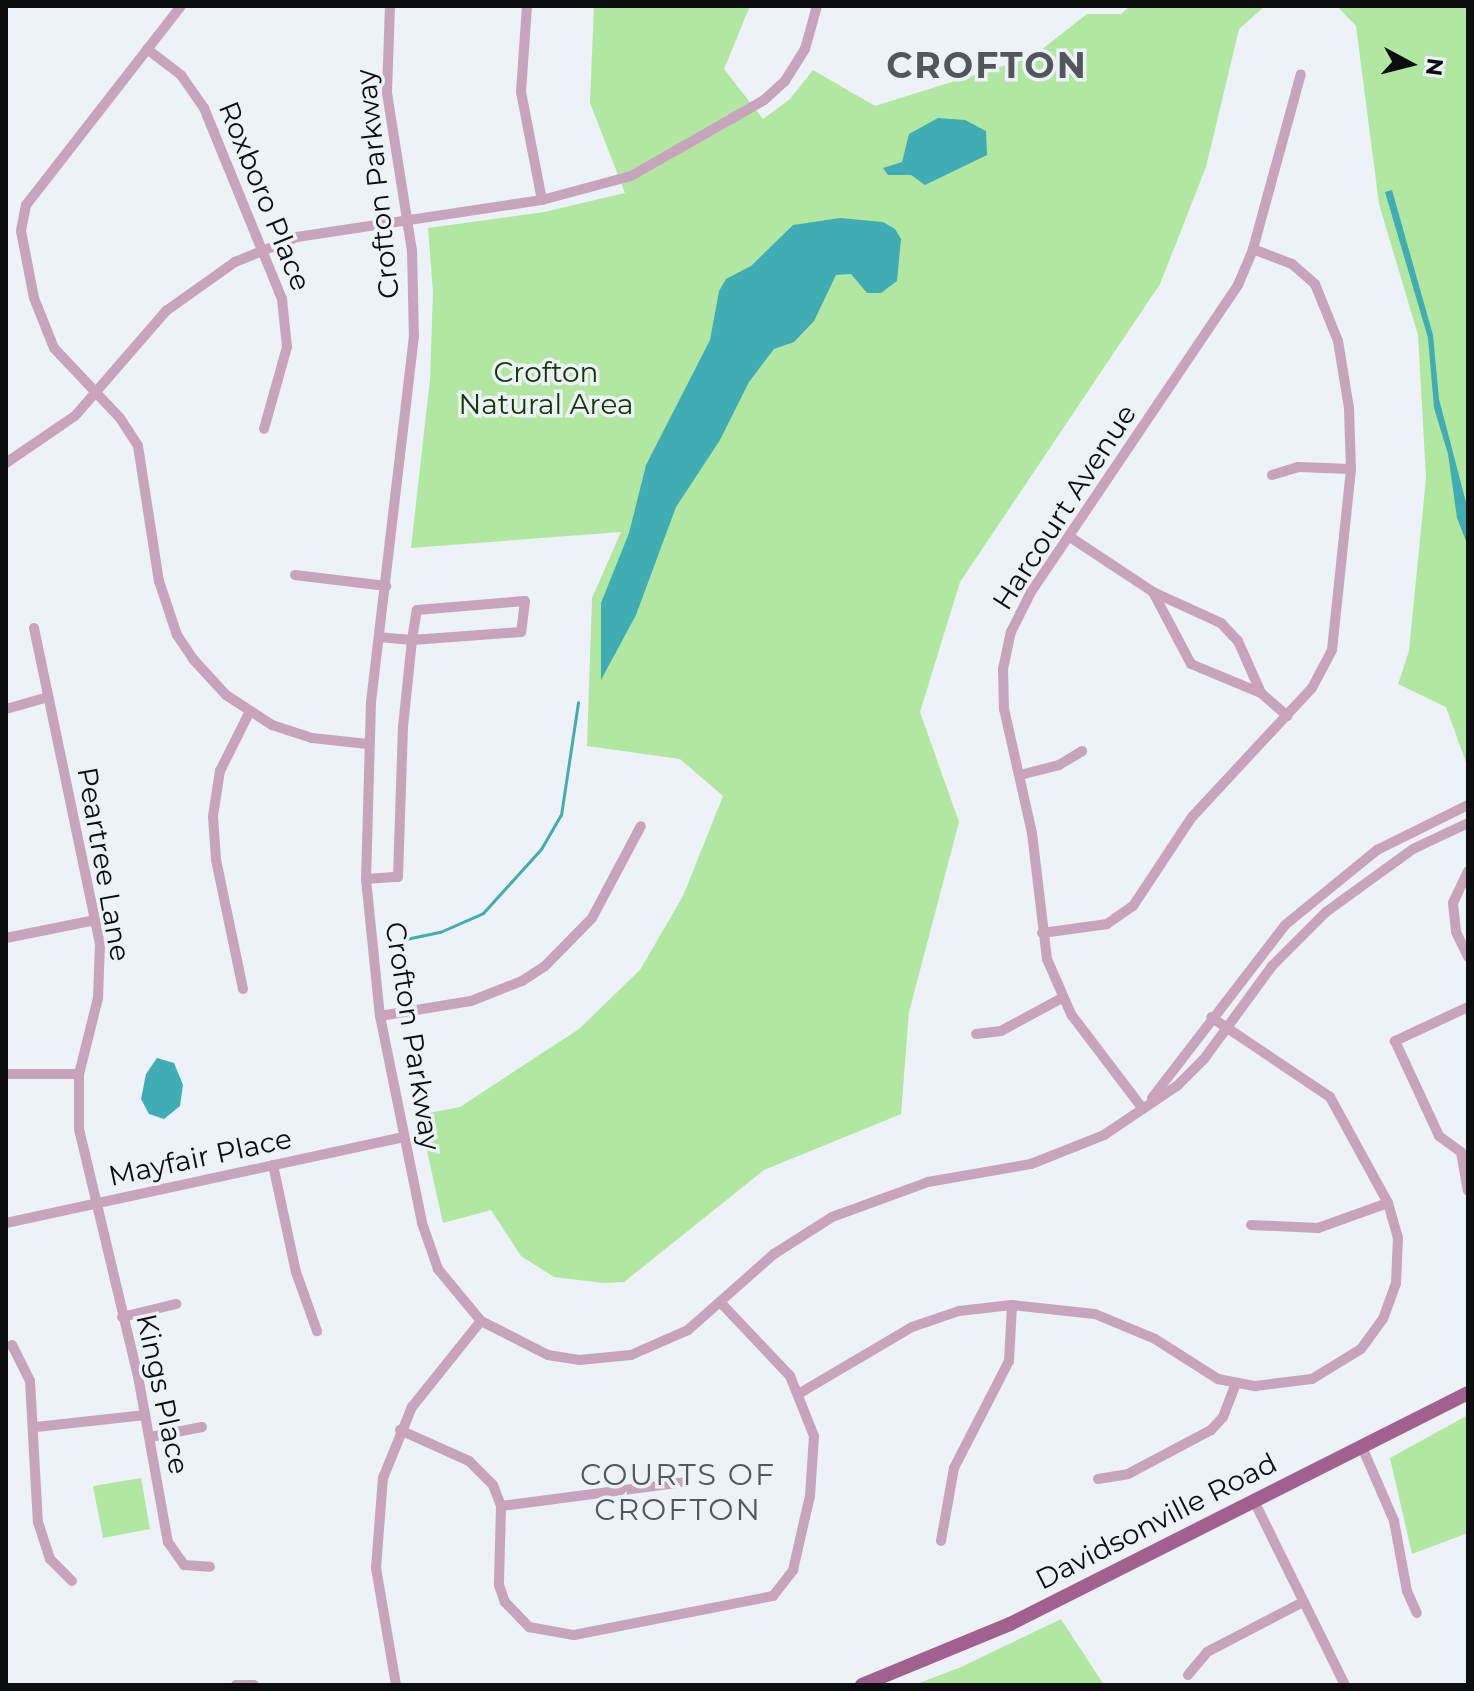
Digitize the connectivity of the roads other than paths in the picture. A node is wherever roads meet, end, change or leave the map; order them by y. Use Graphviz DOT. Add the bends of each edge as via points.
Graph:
graph roads {
  1 [pos="181,6"];
  2 [pos="390,6"];
  3 [pos="527,6"];
  4 [pos="817,6"];
  5 [pos="147,49"];
  6 [pos="1301,74"];
  7 [pos="542,200"];
  8 [pos="408,219"];
  9 [pos="261,249"];
  10 [pos="1253,249"];
  11 [pos="96,396"];
  12 [pos="264,429"];
  13 [pos="6,463"];
  14 [pos="1351,469"];
  15 [pos="1272,475"];
  16 [pos="1070,537"];
  17 [pos="295,575"];
  18 [pos="386,586"];
  19 [pos="1153,592"];
  20 [pos="34,628"];
  21 [pos="379,637"];
  22 [pos="412,640"];
  23 [pos="1261,693"];
  24 [pos="48,697"];
  25 [pos="6,709"];
  26 [pos="249,713"];
  27 [pos="1287,716"];
  28 [pos="368,744"];
  29 [pos="1082,751"];
  30 [pos="1020,775"];
  31 [pos="1468,805"];
  32 [pos="1457,809"];
  33 [pos="641,826"];
  34 [pos="1467,827"];
  35 [pos="1468,871"];
  36 [pos="366,879"];
  37 [pos="95,920"];
  38 [pos="1042,933"];
  39 [pos="6,938"];
  40 [pos="1468,957"];
  41 [pos="243,989"];
  42 [pos="1062,998"];
  43 [pos="1468,1007"];
  44 [pos="380,1016"];
  45 [pos="1211,1017"];
  46 [pos="1228,1028"];
  47 [pos="976,1034"];
  48 [pos="6,1074"];
  49 [pos="79,1074"];
  50 [pos="1143,1109"];
  51 [pos="404,1137"];
  52 [pos="1464,1151"];
  53 [pos="273,1165"];
  54 [pos="1468,1190"];
  55 [pos="1388,1203"];
  56 [pos="94,1204"];
  57 [pos="6,1223"];
  58 [pos="1251,1225"];
  59 [pos="720,1302"];
  60 [pos="176,1304"];
  61 [pos="1012,1305"];
  62 [pos="122,1317"];
  63 [pos="481,1321"];
  64 [pos="317,1331"];
  65 [pos="12,1345"];
  66 [pos="1236,1383"];
  67 [pos="800,1393"];
  68 [pos="1468,1393"];
  69 [pos="145,1415"];
  70 [pos="36,1427"];
  71 [pos="202,1427"];
  72 [pos="400,1430"];
  73 [pos="150,1437"];
  74 [pos="1362,1447"];
  75 [pos="1098,1479"];
  76 [pos="686,1482"];
  77 [pos="1254,1501"];
  78 [pos="501,1506"];
  79 [pos="941,1541"];
  80 [pos="210,1567"];
  81 [pos="72,1581"];
  82 [pos="1303,1602"];
  83 [pos="1417,1613"];
  84 [pos="1188,1675"];
  85 [pos="236,1685"];
  86 [pos="254,1685"];
  87 [pos="396,1685"];
  88 [pos="862,1685"];
  89 [pos="1345,1685"];
  1 -- 5 [label="street"];
  2 -- 8 [label="street, Crofton Parkway" via="387,93"];
  3 -- 7 [label="street" via="521,92"];
  4 -- 7 [label="street" via="797,65 764,100 631,176"];
  5 -- 9 [label="street, Roxboro Place" via="198,96"];
  5 -- 11 [label="street" via="32,194 22,216 42,326 68,368"];
  6 -- 10 [label="street, Harcourt Avenue"];
  7 -- 8 [label="street"];
  8 -- 9 [label="street" via="326,230"];
  8 -- 18 [label="street, Crofton Parkway" via="414,336"];
  9 -- 11 [label="street" via="213,275 166,311"];
  9 -- 12 [label="street, Roxboro Place" via="282,299 288,331"];
  10 -- 14 [label="street" via="1292,264 1325,299 1345,377"];
  10 -- 16 [label="street, Harcourt Avenue" via="1221,313"];
  11 -- 13 [label="street"];
  11 -- 26 [label="street" via="120,418 138,446 159,581 177,635 208,678"];
  14 -- 15 [label="street" via="1298,467"];
  14 -- 27 [label="street" via="1332,650 1320,677"];
  16 -- 19 [label="street"];
  16 -- 30 [label="street, Harcourt Avenue" via="1020,612 1006,650 1004,709"];
  17 -- 18 [label="street"];
  18 -- 21 [label="street, Crofton Parkway"];
  19 -- 23 [label="street" via="1231,631"];
  19 -- 23 [label="street" via="1191,664"];
  20 -- 24 [label="street, Peartree Lane"];
  21 -- 22 [label="street"];
  21 -- 28 [label="street, Crofton Parkway"];
  22 -- 22 [label="street" via="521,632 525,601 417,610"];
  22 -- 36 [label="street" via="398,877"];
  23 -- 27 [label="street"];
  24 -- 25 [label="street"];
  24 -- 37 [label="street, Peartree Lane"];
  26 -- 28 [label="street" via="296,734"];
  26 -- 41 [label="street" via="220,771 213,816 216,860"];
  27 -- 38 [label="street" via="1192,817 1133,906 1107,924"];
  28 -- 36 [label="street, Crofton Parkway"];
  29 -- 30 [label="street" via="1059,765"];
  30 -- 38 [label="street, Harcourt Avenue"];
  31 -- 32 [label="street, Crofton Parkway"];
  32 -- 34 [label="street"];
  32 -- 45 [label="street, Crofton Parkway" via="1391,842 1315,898 1258,954"];
  33 -- 44 [label="street" via="592,918 545,966 471,1001"];
  34 -- 46 [label="street, Crofton Parkway" via="1400,857 1326,912 1272,966"];
  35 -- 40 [label="street" via="1453,903 1456,932"];
  36 -- 44 [label="street, Crofton Parkway"];
  37 -- 39 [label="street"];
  37 -- 49 [label="street, Peartree Lane" via="100,981"];
  38 -- 42 [label="street, Harcourt Avenue"];
  42 -- 47 [label="street" via="1001,1031"];
  42 -- 50 [label="street, Harcourt Avenue"];
  43 -- 52 [label="street" via="1395,1041 1439,1136"];
  44 -- 51 [label="street, Crofton Parkway"];
  45 -- 46 [label="street"];
  45 -- 50 [label="street, Crofton Parkway"];
  46 -- 50 [label="street, Crofton Parkway" via="1177,1086"];
  46 -- 55 [label="street" via="1330,1097"];
  48 -- 49 [label="street"];
  49 -- 56 [label="street, Peartree Lane" via="79,1129"];
  50 -- 59 [label="street, Crofton Parkway" via="1104,1135 1055,1156 928,1182 863,1203 802,1234"];
  51 -- 53 [label="street, Mayfair Place"];
  51 -- 63 [label="street, Crofton Parkway" via="430,1250 449,1285"];
  52 -- 54 [label="street"];
  53 -- 56 [label="street, Mayfair Place"];
  53 -- 64 [label="street" via="296,1272"];
  55 -- 58 [label="street" via="1318,1228"];
  55 -- 66 [label="street" via="1398,1238 1396,1283 1383,1319 1361,1349 1332,1370 1293,1385"];
  56 -- 57 [label="street, Mayfair Place"];
  56 -- 62 [label="street, Kings Place"];
  59 -- 63 [label="street, Crofton Parkway" via="672,1340 606,1359 548,1355"];
  59 -- 67 [label="street" via="780,1362"];
  60 -- 62 [label="street"];
  61 -- 66 [label="street" via="1095,1314"];
  61 -- 67 [label="street" via="959,1311 912,1327"];
  61 -- 79 [label="street" via="1009,1361 954,1468"];
  62 -- 69 [label="street, Kings Place"];
  63 -- 72 [label="street" via="429,1382"];
  65 -- 70 [label="street" via="27,1368"];
  66 -- 75 [label="street" via="1223,1417 1211,1430 1128,1474"];
  67 -- 78 [label="street" via="814,1436 810,1496 788,1582 759,1602 574,1635 544,1633 515,1615 499,1585"];
  68 -- 74 [label="main road, Davidsonville Road"];
  69 -- 70 [label="street"];
  69 -- 73 [label="street, Kings Place"];
  70 -- 81 [label="street" via="38,1522 50,1559"];
  71 -- 73 [label="street"];
  72 -- 78 [label="street" via="480,1468"];
  72 -- 87 [label="street" via="383,1478 375,1541"];
  73 -- 80 [label="street, Kings Place" via="173,1554 184,1565"];
  74 -- 77 [label="main road, Davidsonville Road"];
  74 -- 83 [label="street" via="1394,1521 1407,1591"];
  76 -- 78 [label="street"];
  77 -- 82 [label="street"];
  77 -- 88 [label="main road, Davidsonville Road" via="1010,1624"];
  82 -- 84 [label="street" via="1207,1652"];
  82 -- 89 [label="street"];
  85 -- 86 [label="street"];
}
